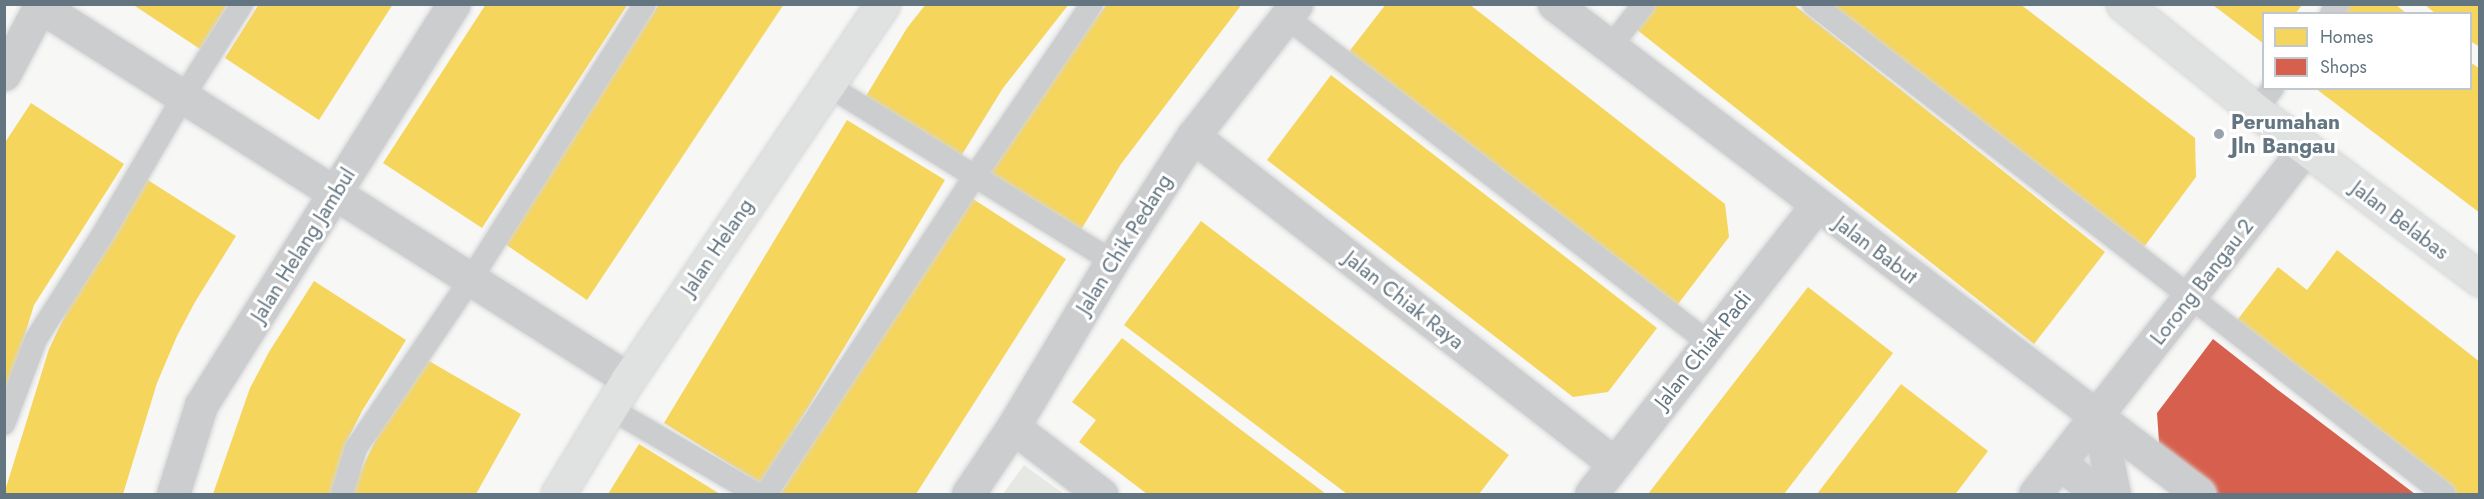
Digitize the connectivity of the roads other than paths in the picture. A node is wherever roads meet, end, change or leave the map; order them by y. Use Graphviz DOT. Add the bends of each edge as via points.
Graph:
graph roads {
  1 [pos="242,4"];
  2 [pos="454,4"];
  3 [pos="645,4"];
  4 [pos="883,4"];
  5 [pos="1092,4"];
  6 [pos="1554,4"];
  7 [pos="1644,4"];
  8 [pos="1813,4"];
  9 [pos="2122,4"];
  10 [pos="41,5"];
  11 [pos="1291,11"];
  12 [pos="1610,47"];
  13 [pos="4,74"];
  14 [pos="827,85"];
  15 [pos="183,97"];
  16 [pos="2265,100"];
  17 [pos="1193,136"];
  18 [pos="2305,148"];
  19 [pos="975,176"];
  20 [pos="335,194"];
  21 [pos="1816,206"];
  22 [pos="1112,261"];
  23 [pos="471,279"];
  24 [pos="2480,279"];
  25 [pos="2191,296"];
  26 [pos="1709,343"];
  27 [pos="628,379"];
  28 [pos="611,409"];
  29 [pos="2098,415"];
  30 [pos="4,424"];
  31 [pos="1013,427"];
  32 [pos="2059,463"];
  33 [pos="1615,464"];
  34 [pos="173,495"];
  35 [pos="342,495"];
  36 [pos="558,495"];
  37 [pos="757,495"];
  38 [pos="766,495"];
  39 [pos="968,495"];
  40 [pos="1101,495"];
  41 [pos="1591,495"];
  42 [pos="2035,495"];
  43 [pos="2100,495"];
  44 [pos="2114,495"];
  45 [pos="2199,495"];
  46 [pos="2444,495"];
  1 -- 15 [label="lane"];
  2 -- 20 [label="street, Jalan Helang Jambul"];
  3 -- 23 [label="lane"];
  4 -- 14 [label="street, Jalan Helang"];
  5 -- 19 [label="lane"];
  6 -- 12 [label="street, Jalan Babut"];
  7 -- 12 [label="lane"];
  8 -- 25 [label="lane"];
  9 -- 16 [label="street, Jalan Belabas"];
  10 -- 13 [label="street"];
  10 -- 15 [label="street"];
  11 -- 17 [label="street, Jalan Chik Pedang"];
  11 -- 26 [label="lane"];
  12 -- 21 [label="street, Jalan Babut"];
  14 -- 19 [label="lane"];
  14 -- 27 [label="street, Jalan Helang"];
  15 -- 20 [label="street"];
  15 -- 30 [label="lane" via="36,339"];
  16 -- 18 [label="street, Jalan Belabas"];
  17 -- 22 [label="street, Jalan Chik Pedang"];
  17 -- 33 [label="street, Jalan Chiak Raya"];
  18 -- 24 [label="street, Jalan Belabas"];
  18 -- 25 [label="street, Lorong Bangau 2"];
  19 -- 22 [label="lane"];
  19 -- 38 [label="lane"];
  20 -- 23 [label="street"];
  20 -- 34 [label="street, Jalan Helang Jambul" via="201,405"];
  21 -- 26 [label="street, Jalan Chiak Padi"];
  21 -- 29 [label="street, Jalan Babut"];
  22 -- 31 [label="street, Jalan Chik Pedang"];
  23 -- 27 [label="street"];
  23 -- 35 [label="lane" via="356,448"];
  25 -- 29 [label="street, Lorong Bangau 2"];
  25 -- 46 [label="lane"];
  26 -- 33 [label="street, Jalan Chiak Padi"];
  27 -- 28 [label="street, Jalan Helang"];
  28 -- 36 [label="street, Jalan Helang"];
  28 -- 37 [label="lane"];
  29 -- 32 [label="street, Lorong Bangau 2"];
  29 -- 44 [label="street"];
  29 -- 45 [label="street, Jalan Babut"];
  31 -- 39 [label="street, Jalan Chik Pedang"];
  31 -- 40 [label="street"];
  32 -- 42 [label="street, Lorong Bangau 2"];
  32 -- 43 [label="street"];
  33 -- 41 [label="street, Jalan Chiak Padi"];
}
